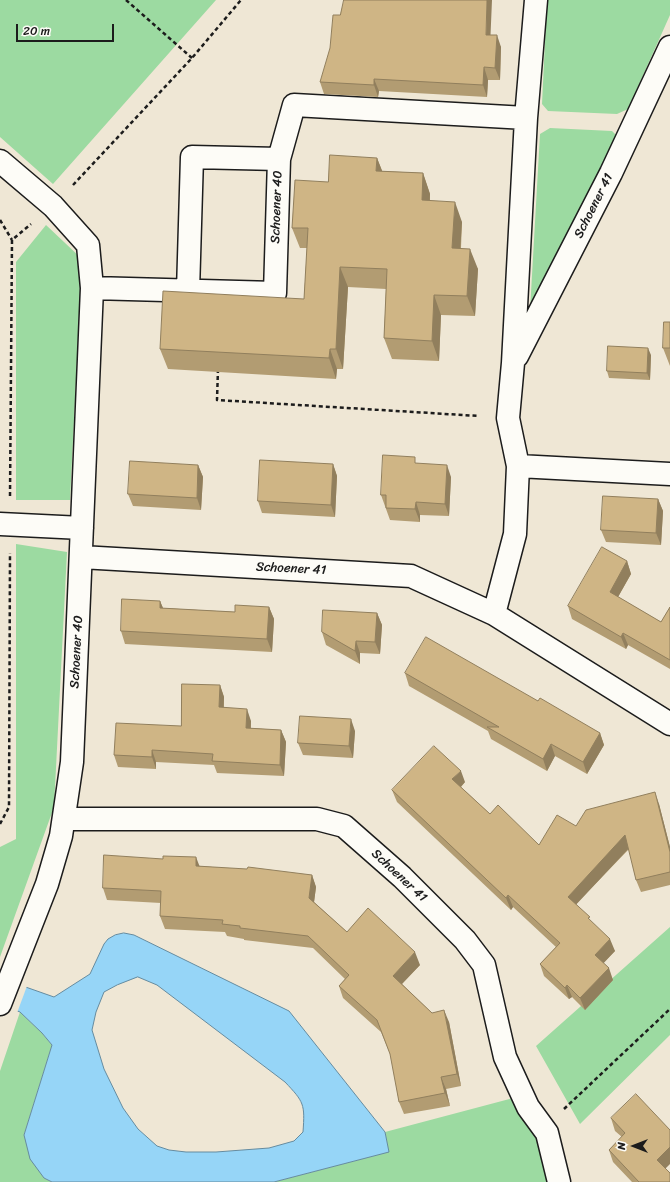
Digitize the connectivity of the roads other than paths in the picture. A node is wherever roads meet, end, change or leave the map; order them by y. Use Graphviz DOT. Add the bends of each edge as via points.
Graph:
graph roads {
  1 [pos="536,0"];
  2 [pos="670,47"];
  3 [pos="526,118"];
  4 [pos="279,159"];
  5 [pos="0,161"];
  6 [pos="92,288"];
  7 [pos="188,291"];
  8 [pos="513,363"];
  9 [pos="518,466"];
  10 [pos="670,474"];
  11 [pos="5,524"];
  12 [pos="82,528"];
  13 [pos="81,557"];
  14 [pos="494,614"];
  15 [pos="670,724"];
  16 [pos="64,819"];
  17 [pos="0,1004"];
  18 [pos="559,1182"];
  1 -- 3 [label="street, Schoener 41"];
  2 -- 8 [label="street, Schoener 41" via="611,173"];
  3 -- 4 [label="street" via="294,105"];
  3 -- 8 [label="street, Schoener 41"];
  4 -- 7 [label="street, Schoener 40" via="192,157"];
  4 -- 7 [label="street, Schoener 40" via="275,293"];
  5 -- 6 [label="street, Schoener 40" via="53,206 88,245"];
  6 -- 7 [label="street, Schoener 40"];
  6 -- 12 [label="street, Schoener 40"];
  8 -- 9 [label="street, Schoener 41" via="508,418"];
  9 -- 10 [label="street"];
  9 -- 14 [label="street, Schoener 41" via="515,534"];
  11 -- 12 [label="street"];
  12 -- 13 [label="street, Schoener 40"];
  13 -- 14 [label="street, Schoener 41" via="411,576"];
  13 -- 16 [label="street, Schoener 40" via="72,762"];
  14 -- 15 [label="street, Schoener 41"];
  16 -- 17 [label="street, Schoener 40" via="47,884"];
  16 -- 18 [label="street, Schoener 41" via="317,819 344,826 402,877 465,940 484,965 505,1057 528,1107 547,1133"];
}
